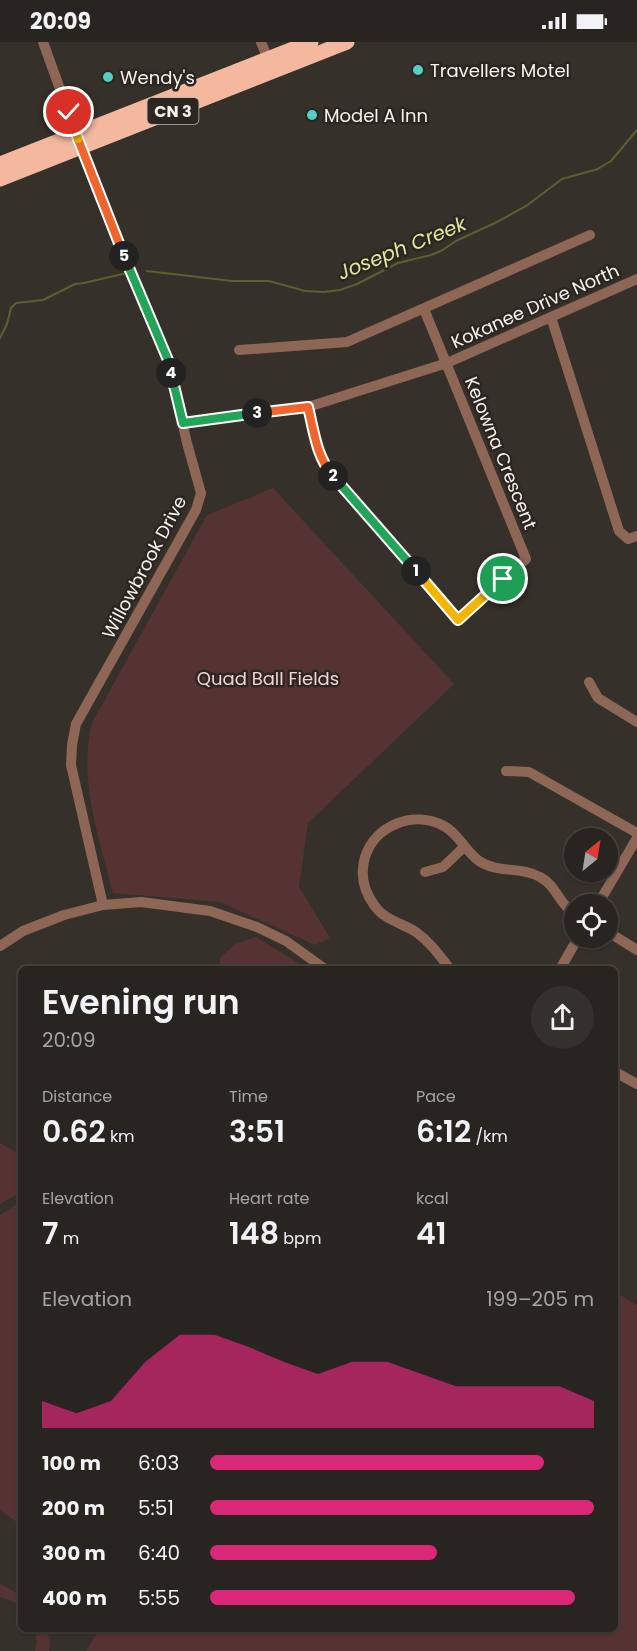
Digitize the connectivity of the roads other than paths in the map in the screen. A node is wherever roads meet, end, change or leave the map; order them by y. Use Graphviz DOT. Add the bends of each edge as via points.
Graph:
graph roads {
  1 [pos="43,42"];
  2 [pos="261,42"];
  3 [pos="311,42"];
  4 [pos="347,42"];
  5 [pos="270,65"];
  6 [pos="79,141"];
  7 [pos="0,164"];
  8 [pos="0,179"];
  9 [pos="590,235"];
  10 [pos="637,279"];
  11 [pos="424,309"];
  12 [pos="551,317"];
  13 [pos="239,350"];
  14 [pos="447,363"];
  15 [pos="308,407"];
  16 [pos="183,423"];
  17 [pos="637,536"];
  18 [pos="589,682"];
  19 [pos="637,722"];
  20 [pos="506,771"];
  21 [pos="637,833"];
  22 [pos="637,838"];
  23 [pos="464,847"];
  24 [pos="425,872"];
  25 [pos="604,894"];
  26 [pos="103,905"];
  27 [pos="564,905"];
  28 [pos="618,938"];
  29 [pos="0,946"];
  30 [pos="572,948"];
  31 [pos="637,950"];
  32 [pos="321,966"];
  33 [pos="448,966"];
  34 [pos="562,966"];
  35 [pos="618,1074"];
  36 [pos="637,1084"];
  1 -- 6 [label="street, Willowbrook Drive"];
  2 -- 5 [label="street"];
  3 -- 5 [label="highway, CN 3"];
  4 -- 5 [label="highway, CN 3"];
  5 -- 6 [label="highway, CN 3"];
  6 -- 7 [label="highway, CN 3"];
  6 -- 8 [label="highway, CN 3"];
  6 -- 16 [label="street, Willowbrook Drive" via="168,360"];
  9 -- 11 [label="street"];
  10 -- 12 [label="street, Kokanee Drive North"];
  11 -- 13 [label="street" via="347,342"];
  11 -- 14 [label="street, Kokanee Drive North"];
  12 -- 14 [label="street, Kokanee Drive North"];
  12 -- 17 [label="street" via="619,531 628,539"];
  14 -- 15 [label="street, Kokanee Drive North"];
  14 -- 15 [label="street, Kelowna Crescent" via="526,559 458,620 326,468"];
  15 -- 16 [label="street, Kokanee Drive North"];
  16 -- 26 [label="street, Willowbrook Drive" via="201,493 196,510 76,724 72,745 71,765"];
  18 -- 19 [label="street" via="598,698"];
  20 -- 21 [label="street" via="529,772"];
  22 -- 25 [label="street"];
  23 -- 24 [label="street" via="443,867"];
  23 -- 27 [label="street" via="494,869 540,877 552,886"];
  23 -- 33 [label="street" via="445,826 414,819 398,822 372,843 362,872 375,907 416,932"];
  26 -- 29 [label="street" via="23,931"];
  26 -- 32 [label="street" via="141,902 210,911 286,941"];
  28 -- 31 [label="street"];
  30 -- 34 [label="street"];
  35 -- 36 [label="street"];
}
